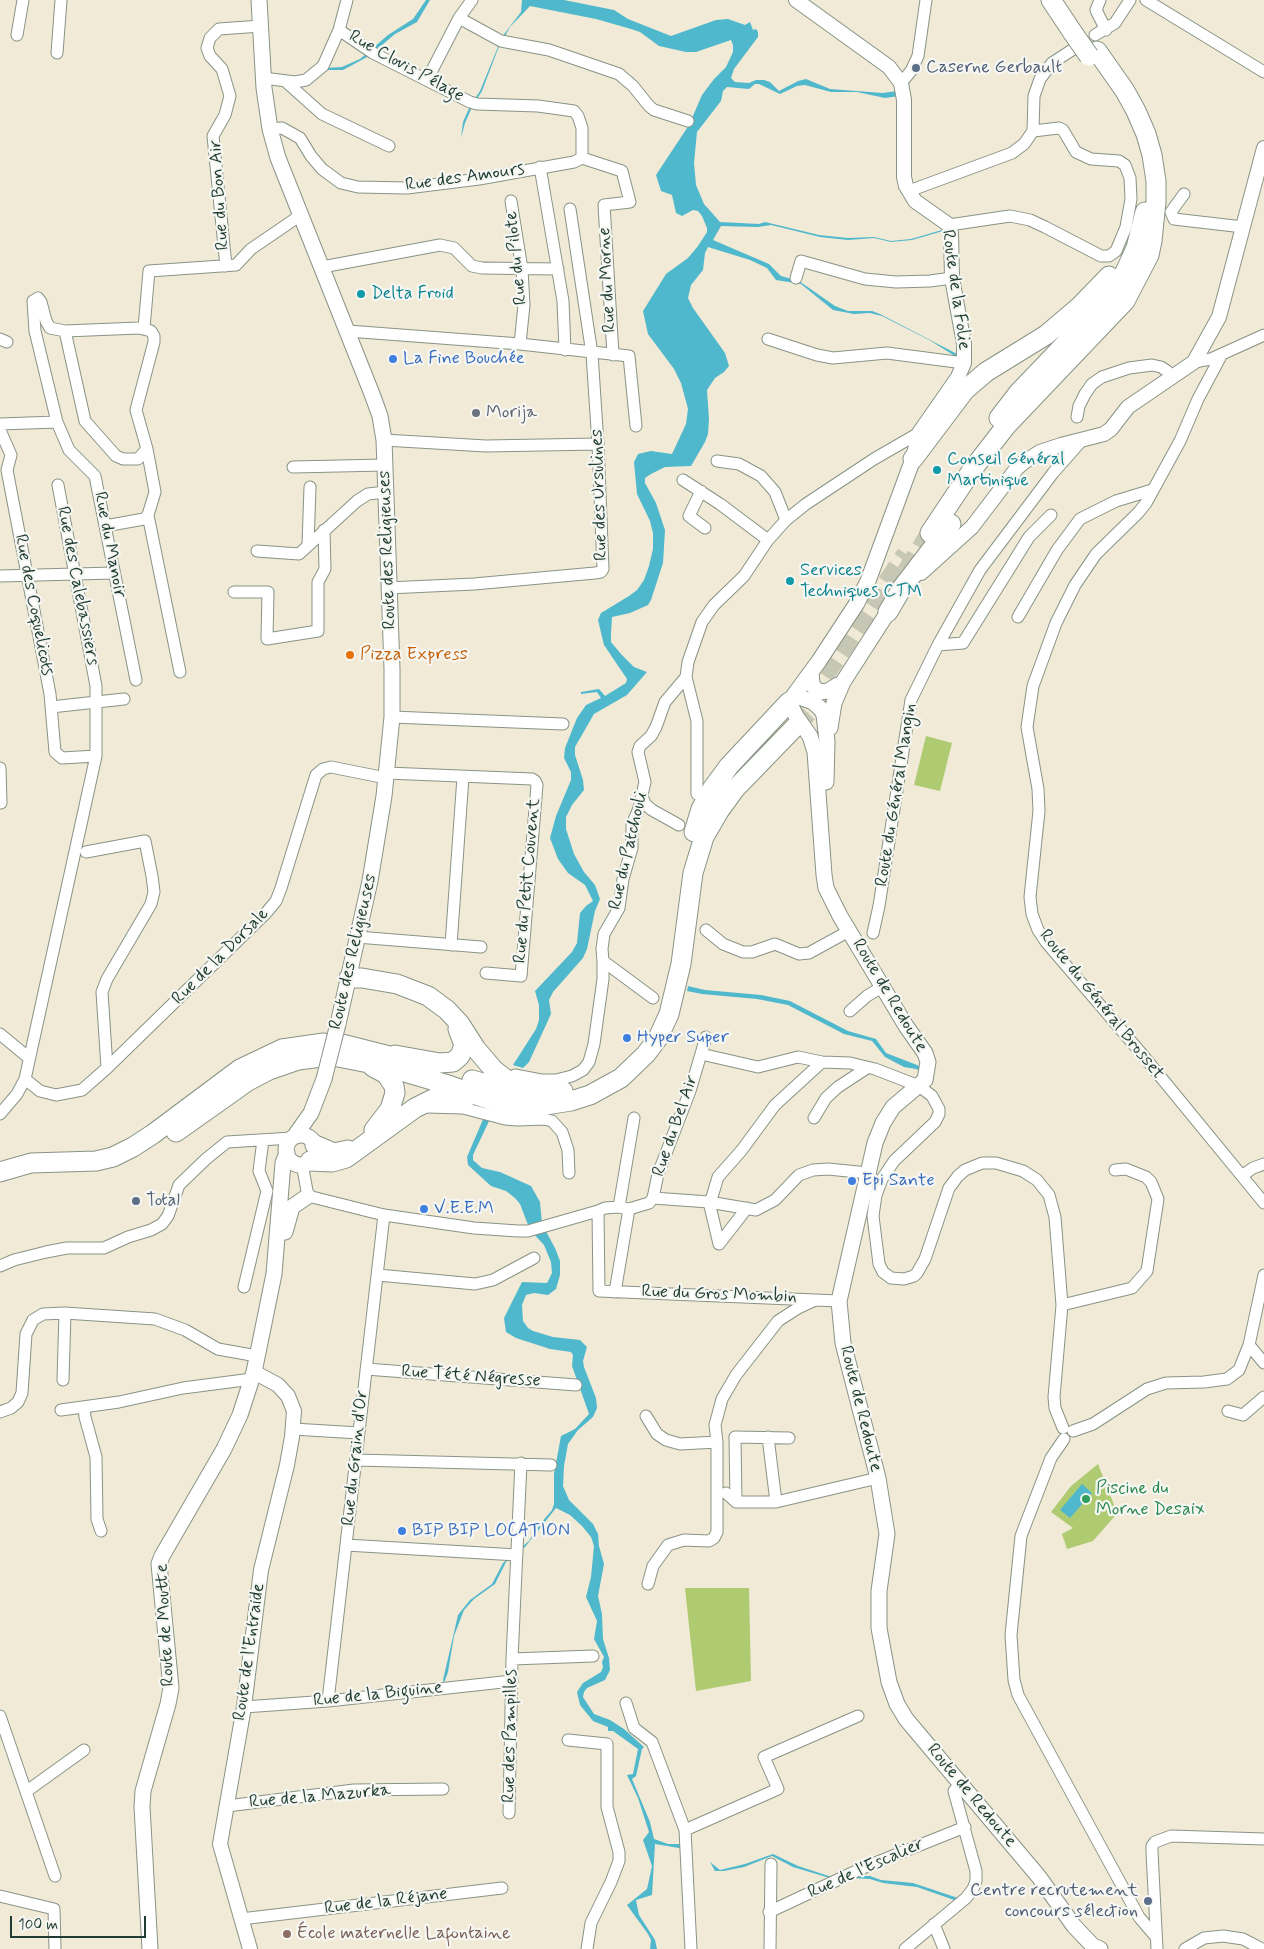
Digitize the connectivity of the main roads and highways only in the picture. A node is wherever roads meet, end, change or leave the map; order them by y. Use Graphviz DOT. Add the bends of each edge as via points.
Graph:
graph roads {
  1 [pos="258,0"];
  2 [pos="1051,0"];
  3 [pos="1064,0"];
  4 [pos="1088,41"];
  5 [pos="1144,218"];
  6 [pos="1037,394"];
  7 [pos="937,427"];
  8 [pos="919,433"];
  9 [pos="913,459"];
  10 [pos="888,612"];
  11 [pos="854,664"];
  12 [pos="811,672"];
  13 [pos="838,684"];
  14 [pos="824,714"];
  15 [pos="795,715"];
  16 [pos="827,742"];
  17 [pos="822,844"];
  18 [pos="349,978"];
  19 [pos="447,1010"];
  20 [pos="463,1049"];
  21 [pos="335,1052"];
  22 [pos="382,1052"];
  23 [pos="491,1066"];
  24 [pos="556,1092"];
  25 [pos="505,1105"];
  26 [pos="311,1113"];
  27 [pos="290,1144"];
  28 [pos="308,1156"];
  29 [pos="0,1172"];
  30 [pos="282,1183"];
  31 [pos="0,1186"];
  32 [pos="307,1190"];
  33 [pos="274,1274"];
  34 [pos="253,1375"];
  35 [pos="150,1949"];
  36 [pos="1100,1949"];
  1 -- 18 [label="main road, Route des Religieuses" via="263,78 270,129 278,158 348,330 380,416 384,440 392,717 370,882"];
  2 -- 4 [label="highway"];
  3 -- 4 [label="highway"];
  4 -- 5 [label="highway" via="1136,138 1145,176"];
  4 -- 6 [label="highway" via="1125,91 1146,134 1156,181 1152,241 1145,264 1125,301"];
  5 -- 6 [label="highway" via="1131,260 1115,288 1019,392 949,485 926,532 1001,433"];
  5 -- 7 [label="highway" via="1129,251 1098,289 1046,334 986,372 965,390"];
  6 -- 10 [label="highway"];
  7 -- 8 [label="highway"];
  7 -- 9 [label="highway"];
  9 -- 12 [label="main road, Route de la Folie" via="868,581"];
  10 -- 11 [label="main road"];
  11 -- 13 [label="main road"];
  11 -- 16 [label="main road" via="834,703"];
  12 -- 13 [label="main road" via="812,685 819,692"];
  12 -- 15 [label="main road, Route de la Folie"];
  13 -- 14 [label="main road"];
  14 -- 15 [label="main road"];
  14 -- 15 [label="main road" via="813,702"];
  14 -- 16 [label="main road"];
  15 -- 17 [label="main road" via="814,744"];
  15 -- 24 [label="highway" via="729,766 686,828 684,867 667,990 659,1016 634,1052 613,1070 587,1084"];
  15 -- 25 [label="highway" via="748,789 720,821 693,874 673,1001 665,1024 646,1054 620,1078 590,1095 554,1105"];
  16 -- 17 [label="main road"];
  17 -- 36 [label="main road, Route de Redoute" via="826,888 882,987 925,1053 928,1068 925,1080 893,1106 875,1143 839,1301 843,1343 878,1478 887,1534 879,1591 878,1628 889,1682 906,1719 1039,1876 1074,1926"];
  18 -- 19 [label="highway" via="411,989 428,996"];
  18 -- 26 [label="main road, Route des Religieuses, bridge" via="324,1078"];
  19 -- 20 [label="highway" via="463,1040"];
  19 -- 23 [label="highway"];
  20 -- 22 [label="highway" via="460,1056 447,1063"];
  20 -- 23 [label="highway"];
  21 -- 22 [label="highway"];
  21 -- 25 [label="highway"];
  21 -- 28 [label="highway" via="386,1074 394,1086 394,1100 375,1130 349,1150"];
  21 -- 29 [label="highway" via="282,1050 240,1069 152,1134 113,1157 96,1161 31,1163"];
  21 -- 31 [label="highway" via="298,1060 255,1077 123,1166 91,1173 27,1177"];
  22 -- 24 [label="highway" via="515,1092"];
  23 -- 24 [label="highway" via="507,1080"];
  25 -- 28 [label="highway" via="448,1095 438,1097 415,1108 346,1158 332,1162"];
  26 -- 27 [label="main road, Route des Religieuses"];
  26 -- 28 [label="main road, Route des Religieuses"];
  27 -- 28 [label="main road" via="290,1160"];
  27 -- 28 [label="main road" via="306,1136"];
  27 -- 30 [label="main road, Route des Religieuses" via="283,1162"];
  28 -- 30 [label="main road"];
  30 -- 33 [label="main road, Route des Religieuses"];
  32 -- 33 [label="main road" via="292,1207"];
  33 -- 34 [label="main road, Route des Religieuses"];
  34 -- 35 [label="main road, Route de Moutte" via="224,1449 159,1564 170,1688 143,1791"];
}
